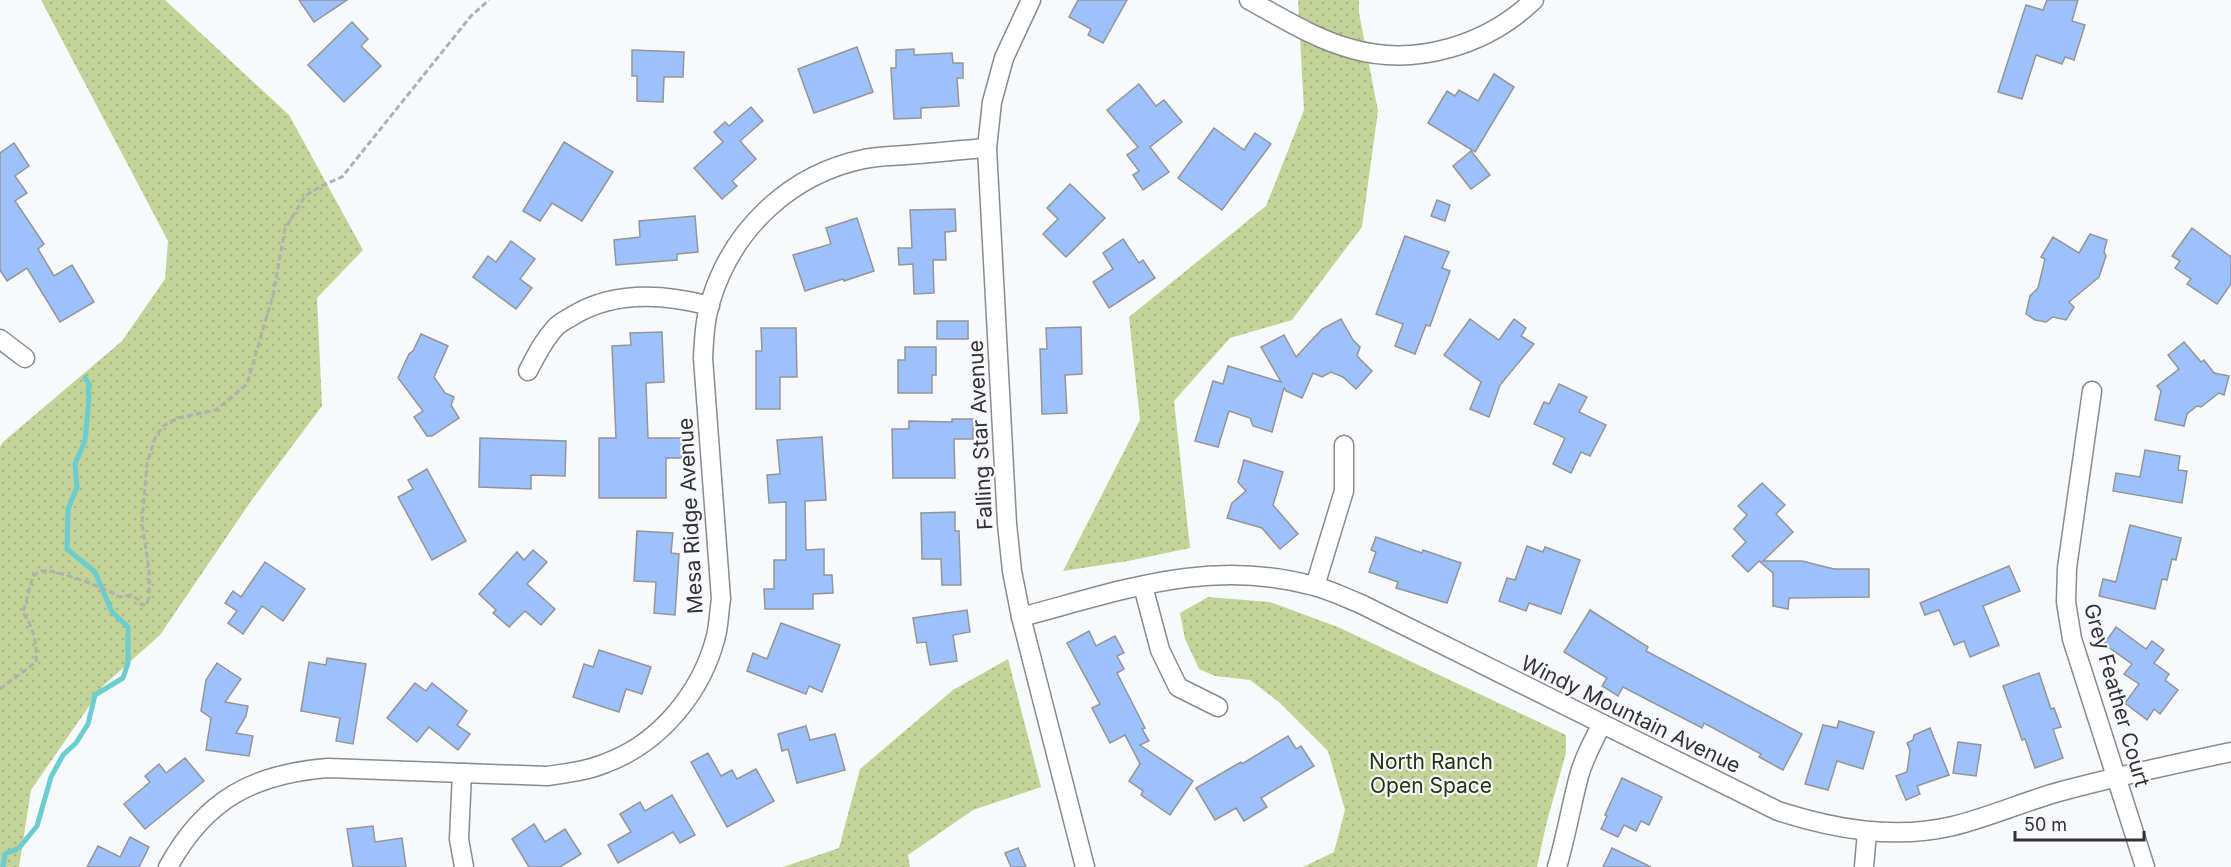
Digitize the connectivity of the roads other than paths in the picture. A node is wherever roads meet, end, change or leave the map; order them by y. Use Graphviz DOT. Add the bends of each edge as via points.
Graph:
graph roads {
  1 [pos="1032,0"];
  2 [pos="1249,0"];
  3 [pos="1534,0"];
  4 [pos="987,148"];
  5 [pos="710,306"];
  6 [pos="0,339"];
  7 [pos="25,358"];
  8 [pos="528,371"];
  9 [pos="2092,390"];
  10 [pos="1344,445"];
  11 [pos="1143,586"];
  12 [pos="1315,586"];
  13 [pos="1021,617"];
  14 [pos="1218,707"];
  15 [pos="1602,724"];
  16 [pos="2231,752"];
  17 [pos="462,773"];
  18 [pos="2117,777"];
  19 [pos="1867,832"];
  20 [pos="168,867"];
  21 [pos="464,867"];
  22 [pos="1084,867"];
  23 [pos="1557,867"];
  24 [pos="1864,867"];
  25 [pos="2145,867"];
  1 -- 4 [label="street, Falling Star Avenue" via="1004,58"];
  2 -- 3 [label="street" via="1311,34 1353,50 1394,55 1436,52 1475,41 1516,17"];
  4 -- 5 [label="street, Mesa Ridge Avenue" via="866,158 805,180 747,229 725,263"];
  4 -- 13 [label="street, Falling Star Avenue" via="1007,525"];
  5 -- 8 [label="street" via="651,296 619,298 589,306 556,326"];
  5 -- 17 [label="street, Mesa Ridge Avenue" via="703,358 721,599 716,636 700,678 662,728 607,763 580,772 547,776"];
  6 -- 7 [label="street"];
  9 -- 18 [label="street, Grey Feather Court" via="2067,568 2066,602 2072,639"];
  10 -- 12 [label="street" via="1344,491"];
  11 -- 12 [label="street, Windy Mountain Avenue" via="1226,573"];
  11 -- 13 [label="street, Windy Mountain Avenue"];
  11 -- 14 [label="street" via="1160,650 1178,687"];
  12 -- 15 [label="street, Windy Mountain Avenue" via="1361,604"];
  13 -- 22 [label="street, Falling Star Avenue"];
  15 -- 19 [label="street, Windy Mountain Avenue" via="1778,811 1820,825"];
  15 -- 23 [label="street" via="1580,774"];
  16 -- 18 [label="street, Windy Mountain Avenue"];
  17 -- 20 [label="street, Mesa Ridge Avenue" via="328,768 268,778 220,803 179,846"];
  17 -- 21 [label="street" via="459,839"];
  18 -- 19 [label="street, Windy Mountain Avenue" via="2059,791 1952,826"];
  18 -- 25 [label="street, Grey Feather Court"];
  19 -- 24 [label="street"];
}
